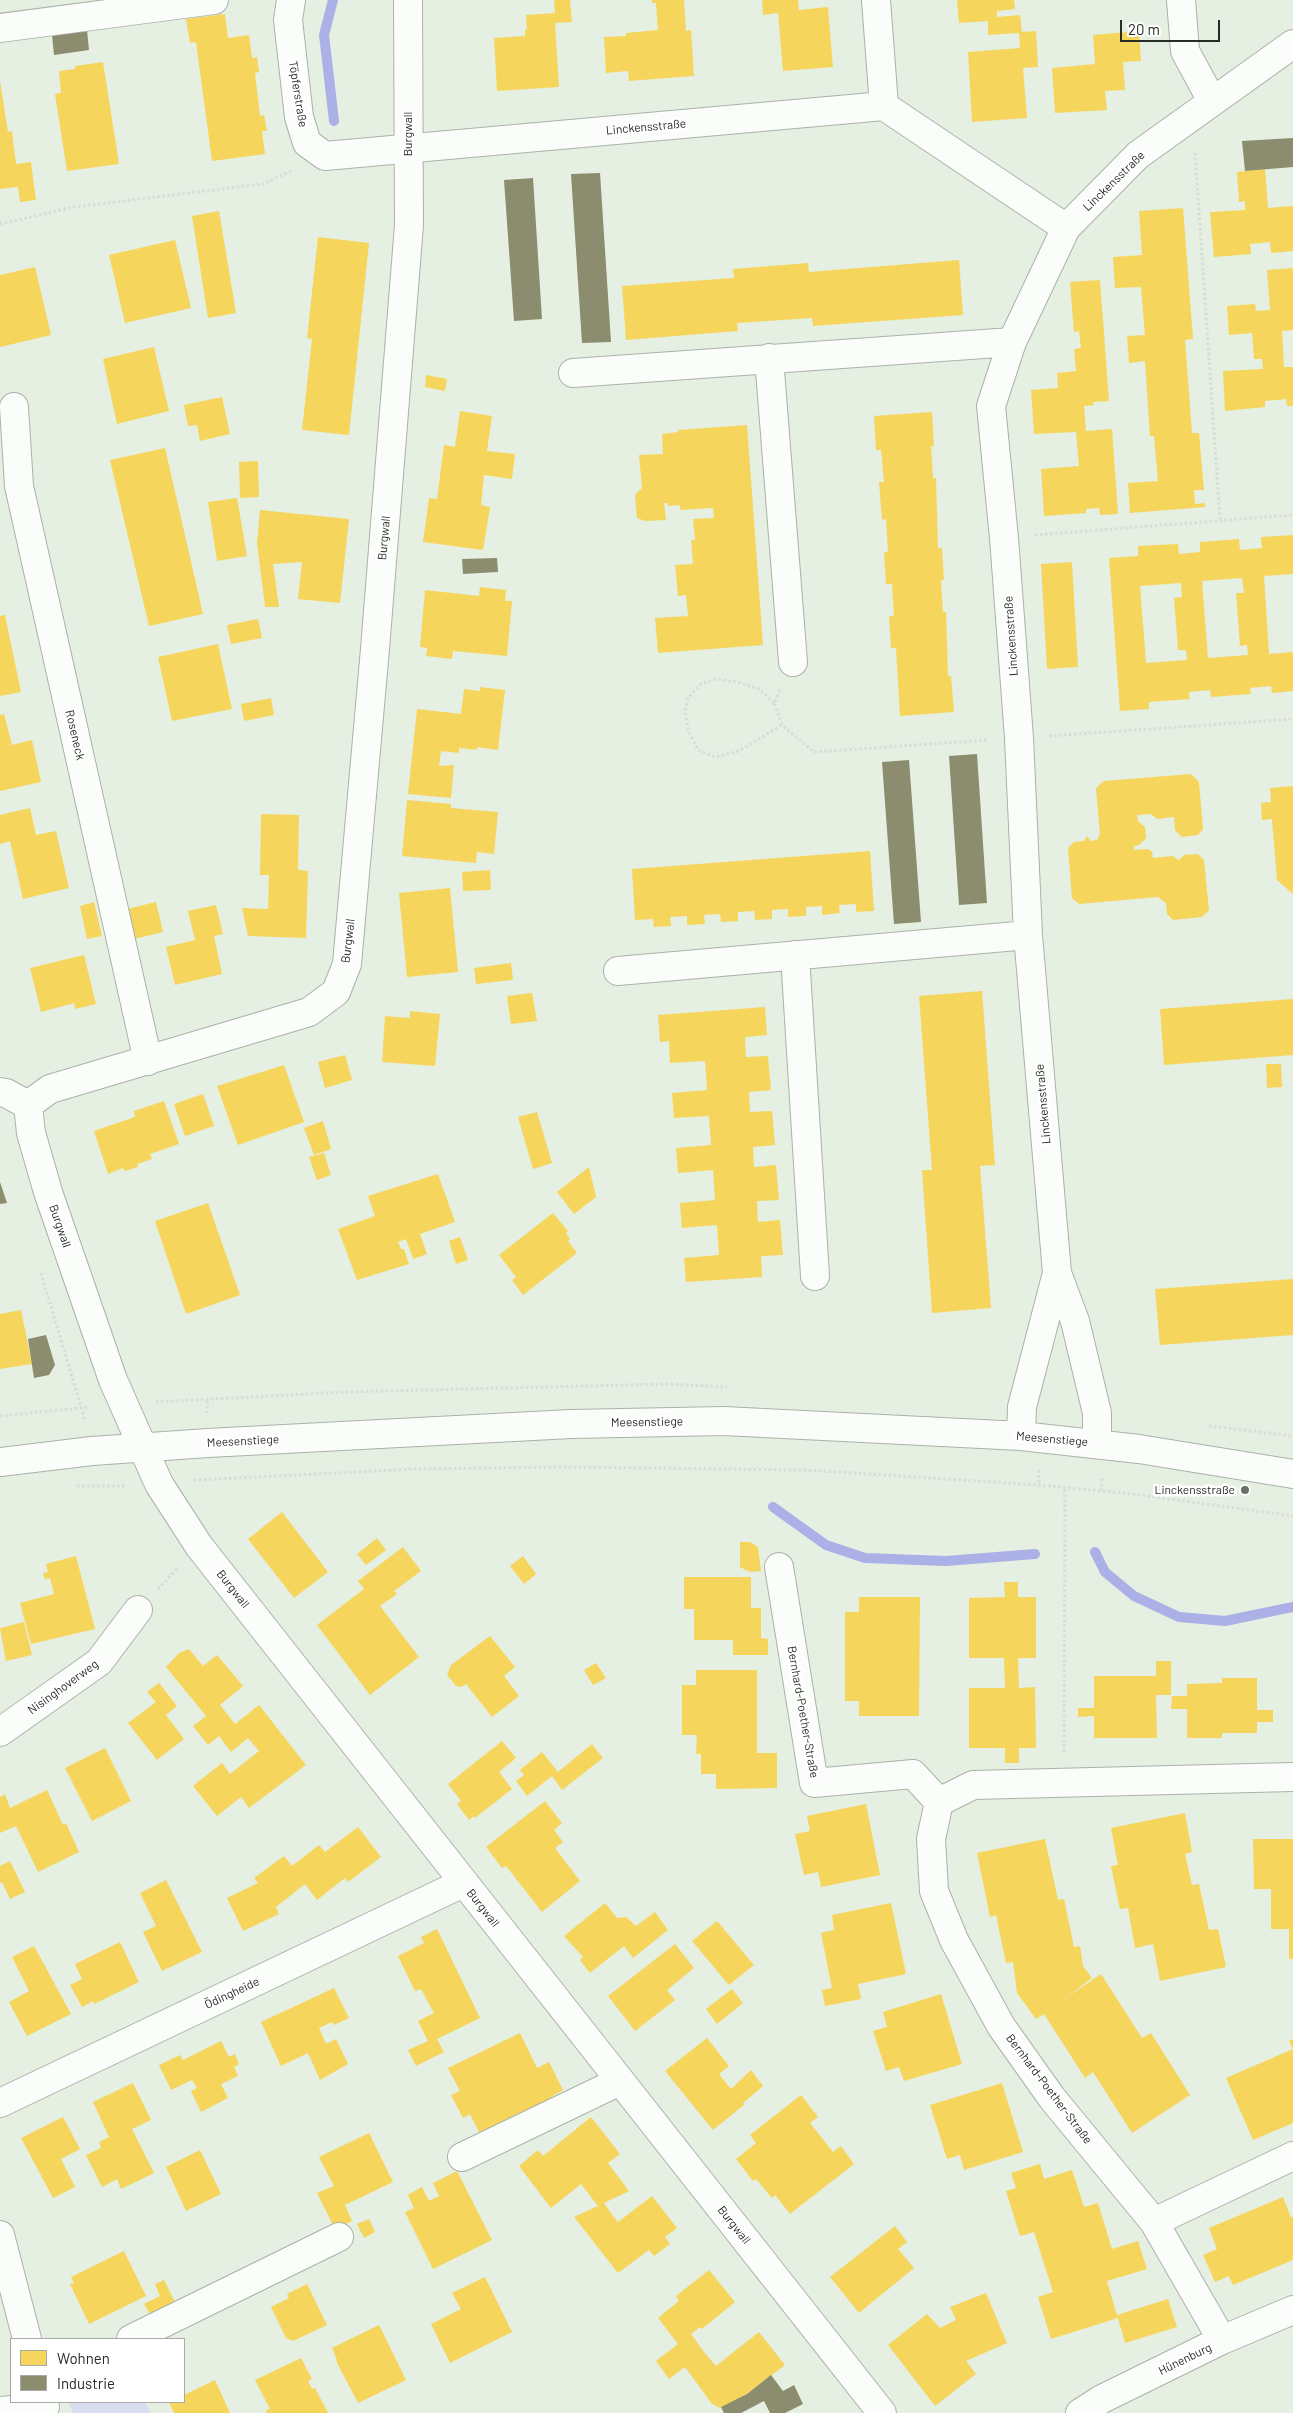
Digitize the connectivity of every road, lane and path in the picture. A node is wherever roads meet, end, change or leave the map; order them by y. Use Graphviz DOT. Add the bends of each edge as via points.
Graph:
graph roads {
  1 [pos="214,0"];
  2 [pos="291,0"];
  3 [pos="408,0"];
  4 [pos="876,0"];
  5 [pos="1181,0"];
  6 [pos="0,28"];
  7 [pos="1293,44"];
  8 [pos="884,106"];
  9 [pos="1202,108"];
  10 [pos="408,149"];
  11 [pos="325,156"];
  12 [pos="0,224"];
  13 [pos="1066,228"];
  14 [pos="1012,342"];
  15 [pos="769,358"];
  16 [pos="573,374"];
  17 [pos="14,407"];
  18 [pos="1293,515"];
  19 [pos="1220,520"];
  20 [pos="1004,538"];
  21 [pos="794,662"];
  22 [pos="774,702"];
  23 [pos="782,725"];
  24 [pos="1028,935"];
  25 [pos="795,955"];
  26 [pos="618,971"];
  27 [pos="148,1061"];
  28 [pos="0,1092"];
  29 [pos="28,1105"];
  30 [pos="1057,1273"];
  31 [pos="815,1276"];
  32 [pos="735,1388"];
  33 [pos="122,1405"];
  34 [pos="0,1416"];
  35 [pos="1200,1425"];
  36 [pos="1021,1436"];
  37 [pos="1293,1436"];
  38 [pos="1097,1444"];
  39 [pos="141,1447"];
  40 [pos="0,1462"];
  41 [pos="1293,1474"];
  42 [pos="159,1484"];
  43 [pos="74,1486"];
  44 [pos="1064,1488"];
  45 [pos="1293,1516"];
  46 [pos="199,1546"];
  47 [pos="778,1566"];
  48 [pos="138,1610"];
  49 [pos="0,1732"];
  50 [pos="1293,1777"];
  51 [pos="1064,1783"];
  52 [pos="939,1802"];
  53 [pos="463,1883"];
  54 [pos="620,2081"];
  55 [pos="0,2103"];
  56 [pos="1293,2156"];
  57 [pos="462,2157"];
  58 [pos="1154,2222"];
  59 [pos="0,2235"];
  60 [pos="339,2237"];
  61 [pos="1293,2310"];
  62 [pos="27,2338"];
  63 [pos="133,2338"];
  64 [pos="1222,2340"];
  65 [pos="45,2407"];
  66 [pos="0,2410"];
  67 [pos="882,2413"];
  68 [pos="1080,2413"];
  1 -- 6 [label="street"];
  2 -- 11 [label="street, Töpferstraße" via="288,20 299,117 307,142"];
  3 -- 10 [label="street, Burgwall"];
  4 -- 8 [label="street"];
  5 -- 9 [label="street" via="1185,51"];
  7 -- 9 [label="street, Linckensstraße"];
  8 -- 10 [label="street, Linckensstraße"];
  8 -- 13 [label="street"];
  9 -- 13 [label="street, Linckensstraße" via="1138,156"];
  9 -- 19 [label="path"];
  10 -- 11 [label="street"];
  10 -- 27 [label="street, Burgwall" via="409,225 347,964 336,992 309,1012"];
  11 -- 12 [label="path" via="263,184 74,207"];
  13 -- 14 [label="street, Linckensstraße"];
  14 -- 15 [label="street"];
  14 -- 20 [label="street, Linckensstraße" via="991,406"];
  15 -- 16 [label="street"];
  15 -- 21 [label="street"];
  17 -- 27 [label="street, Roseneck" via="19,486"];
  18 -- 19 [label="path"];
  19 -- 20 [label="path"];
  20 -- 24 [label="street, Linckensstraße"];
  22 -- 23 [label="path" via="759,689 738,682 715,680 701,684 688,698 685,711 688,732 698,750 716,757 739,751"];
  24 -- 25 [label="street"];
  24 -- 30 [label="street, Linckensstraße"];
  25 -- 26 [label="street"];
  25 -- 31 [label="street"];
  27 -- 29 [label="street, Burgwall" via="50,1089"];
  28 -- 29 [label="street"];
  29 -- 33 [label="street, Burgwall" via="31,1133 48,1192"];
  30 -- 36 [label="street, Linckensstraße" via="1022,1407"];
  30 -- 38 [label="street, Linckensstraße" via="1075,1321 1097,1414"];
  32 -- 33 [label="path" via="668,1384 343,1392"];
  33 -- 34 [label="path"];
  33 -- 39 [label="street, Burgwall"];
  35 -- 37 [label="path"];
  36 -- 38 [label="street, Meesenstiege"];
  36 -- 39 [label="street, Meesenstiege" via="724,1421 570,1424"];
  38 -- 41 [label="street, Meesenstiege"];
  39 -- 40 [label="street, Meesenstiege"];
  39 -- 42 [label="street, Burgwall"];
  42 -- 43 [label="path"];
  42 -- 44 [label="path" via="211,1478 562,1467 806,1470"];
  42 -- 46 [label="street, Burgwall"];
  44 -- 45 [label="path" via="1134,1494"];
  44 -- 51 [label="path"];
  46 -- 48 [label="path"];
  46 -- 53 [label="street, Burgwall"];
  47 -- 52 [label="street, Bernhard-Poether-Straße" via="814,1783 913,1774"];
  48 -- 49 [label="street, Nisinghoverweg" via="99,1662"];
  50 -- 51 [label="street"];
  51 -- 52 [label="street" via="973,1785"];
  52 -- 58 [label="street, Bernhard-Poether-Straße" via="931,1839 934,1891 954,1940 1001,2026 1052,2098"];
  53 -- 54 [label="street, Burgwall"];
  53 -- 55 [label="street, Ödingheide"];
  54 -- 57 [label="street"];
  54 -- 67 [label="street, Burgwall"];
  56 -- 58 [label="street"];
  58 -- 64 [label="street, Bernhard-Poether-Straße"];
  59 -- 62 [label="street"];
  60 -- 63 [label="street"];
  61 -- 64 [label="street, Hünenburg"];
  64 -- 68 [label="street, Hünenburg"];
  65 -- 66 [label="street"];
}
